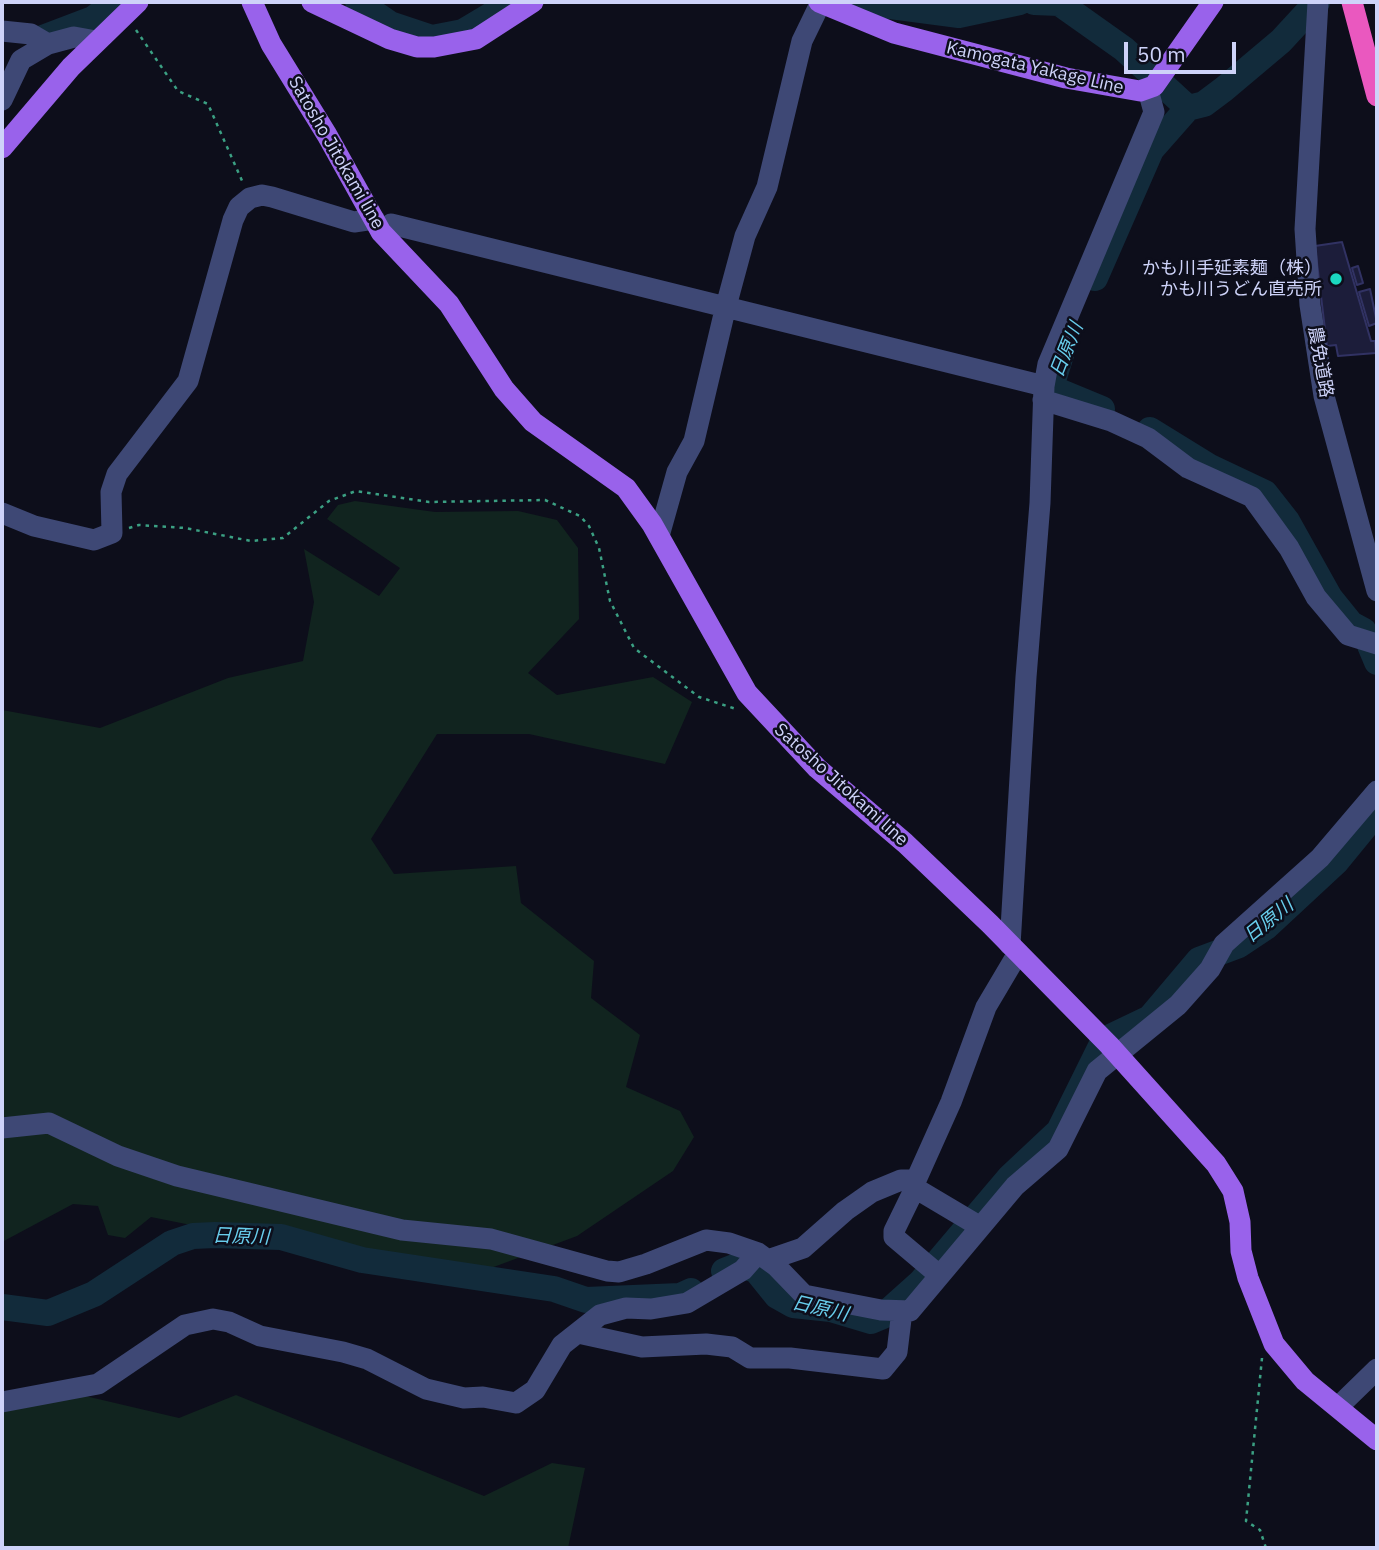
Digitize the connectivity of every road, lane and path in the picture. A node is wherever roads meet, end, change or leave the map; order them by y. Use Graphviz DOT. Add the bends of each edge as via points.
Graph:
graph roads {
  1 [pos="252,2"];
  2 [pos="312,2"];
  3 [pos="533,2"];
  4 [pos="820,2"];
  5 [pos="1213,2"];
  6 [pos="1352,2"];
  7 [pos="128,6"];
  8 [pos="1317,12"];
  9 [pos="2,31"];
  10 [pos="43,41"];
  11 [pos="96,41"];
  12 [pos="1155,84"];
  13 [pos="1377,96"];
  14 [pos="2,100"];
  15 [pos="2,148"];
  16 [pos="250,198"];
  17 [pos="378,226"];
  18 [pos="725,310"];
  19 [pos="1043,393"];
  20 [pos="2,513"];
  21 [pos="113,533"];
  22 [pos="659,536"];
  23 [pos="1377,591"];
  24 [pos="1370,643"];
  25 [pos="738,710"];
  26 [pos="1377,791"];
  27 [pos="1014,949"];
  28 [pos="1109,1045"];
  29 [pos="2,1128"];
  30 [pos="916,1184"];
  31 [pos="974,1222"];
  32 [pos="755,1262"];
  33 [pos="934,1271"];
  34 [pos="893,1311"];
  35 [pos="578,1333"];
  36 [pos="1274,1344"];
  37 [pos="1377,1369"];
  38 [pos="2,1402"];
  39 [pos="1338,1407"];
  40 [pos="1377,1440"];
  41 [pos="1266,1548"];
  1 -- 17 [label="main road, Satosho Jitokami line" via="271,44"];
  2 -- 3 [label="main road" via="390,39 434,47 476,39"];
  4 -- 12 [label="main road, Kamogata Yakage Line" via="894,33 1101,86"];
  4 -- 18 [label="street" via="802,41 766,187 745,236"];
  5 -- 12 [label="main road"];
  6 -- 13 [label="highway"];
  7 -- 11 [label="main road"];
  7 -- 16 [label="path" via="178,91 208,104"];
  8 -- 23 [label="street, 農免道路" via="1305,229 1310,305 1324,396"];
  9 -- 10 [label="street"];
  10 -- 11 [label="street" via="74,37"];
  10 -- 14 [label="street" via="22,60"];
  11 -- 15 [label="main road"];
  12 -- 19 [label="street" via="1154,112 1048,364"];
  16 -- 17 [label="street" via="272,197"];
  16 -- 21 [label="street" via="233,219 188,381 117,474 111,492"];
  17 -- 18 [label="street" via="391,224"];
  17 -- 22 [label="main road, Satosho Jitokami line" via="449,304 504,389 533,422 626,488"];
  18 -- 19 [label="street"];
  18 -- 22 [label="street" via="694,441 677,472"];
  19 -- 24 [label="street" via="1148,438 1188,468 1252,497 1289,548 1316,597 1348,635"];
  19 -- 27 [label="street"];
  20 -- 21 [label="street" via="94,540"];
  21 -- 25 [label="path" via="139,525 185,528 251,541 283,538 329,501 356,491 429,502 545,500 580,516 589,526 599,548 610,601 634,648 699,697"];
  22 -- 27 [label="main road, Satosho Jitokami line" via="747,693 781,733 905,843"];
  26 -- 28 [label="street" via="1320,858 1220,952 1178,1005 1148,1031"];
  27 -- 28 [label="main road, Satosho Jitokami line"];
  27 -- 30 [label="street" via="986,1007"];
  28 -- 31 [label="street" via="1058,1149"];
  28 -- 36 [label="main road, Satosho Jitokami line" via="1216,1164 1233,1191 1248,1278"];
  29 -- 32 [label="street" via="49,1123 118,1156 177,1176 402,1230 491,1239 607,1271 646,1264 706,1240 729,1243"];
  30 -- 31 [label="street"];
  30 -- 32 [label="street" via="901,1180 872,1192 803,1248"];
  30 -- 33 [label="street" via="894,1237"];
  31 -- 33 [label="street"];
  32 -- 34 [label="street" via="804,1295"];
  32 -- 35 [label="street" via="687,1303 612,1310"];
  33 -- 34 [label="street" via="910,1311"];
  34 -- 35 [label="street" via="897,1352 883,1368 750,1358 732,1347 706,1344 642,1347"];
  35 -- 38 [label="street" via="562,1345 530,1396 516,1403 426,1389 367,1359 260,1336 213,1319 185,1325 99,1384"];
  36 -- 39 [label="main road, Satosho Jitokami line" via="1305,1381"];
  36 -- 41 [label="path" via="1263,1351 1246,1521 1260,1530"];
  37 -- 39 [label="street"];
  39 -- 40 [label="main road, Satosho Jitokami line"];
}
